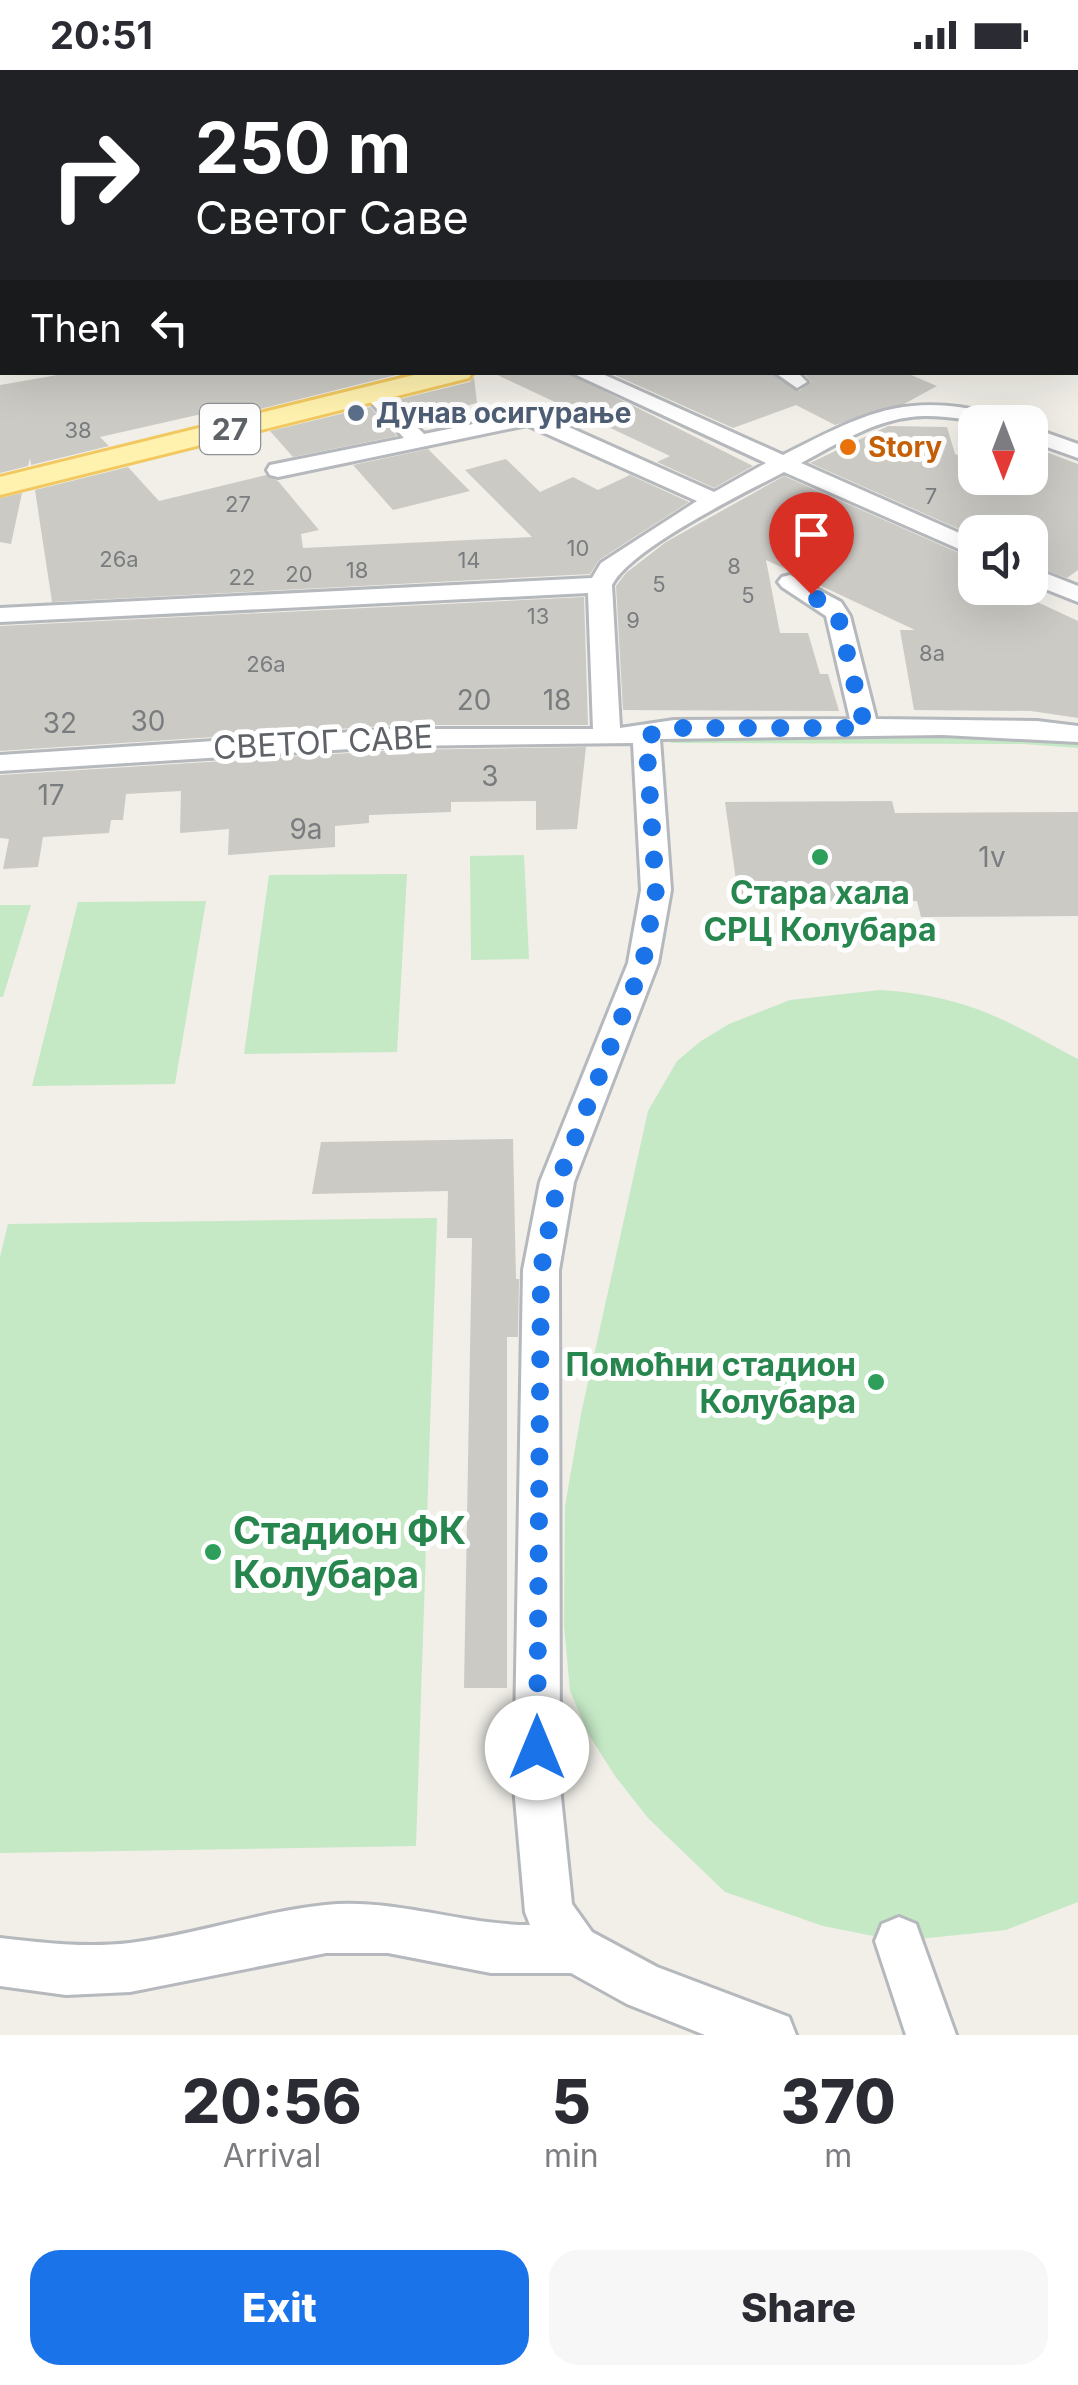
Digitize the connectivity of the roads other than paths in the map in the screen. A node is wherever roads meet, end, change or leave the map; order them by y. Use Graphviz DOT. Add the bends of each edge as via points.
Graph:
graph roads {
  1 [pos="448,375"];
  2 [pos="587,375"];
  3 [pos="373,394"];
  4 [pos="958,412"];
  5 [pos="1048,440"];
  6 [pos="419,441"];
  7 [pos="1078,452"];
  8 [pos="781,464"];
  9 [pos="278,470"];
  10 [pos="0,486"];
  11 [pos="715,501"];
  12 [pos="958,542"];
  13 [pos="790,582"];
  14 [pos="1048,582"];
  15 [pos="600,585"];
  16 [pos="1078,595"];
  17 [pos="0,615"];
  18 [pos="865,728"];
  19 [pos="1078,734"];
  20 [pos="627,735"];
  21 [pos="1078,751"];
  22 [pos="0,763"];
  23 [pos="899,1942"];
  24 [pos="576,1950"];
  25 [pos="0,1962"];
  26 [pos="771,2035"];
  27 [pos="931,2035"];
  1 -- 3 [label="main road, 27"];
  2 -- 8 [label="street"];
  3 -- 6 [label="street"];
  3 -- 10 [label="main road, 27"];
  4 -- 8 [label="street" via="898,412 869,420"];
  5 -- 7 [label="street"];
  6 -- 9 [label="street"];
  6 -- 11 [label="street" via="501,422 544,422"];
  8 -- 11 [label="street"];
  8 -- 12 [label="street"];
  11 -- 15 [label="street" via="609,568"];
  13 -- 18 [label="street" via="838,616"];
  14 -- 16 [label="street"];
  15 -- 17 [label="street"];
  15 -- 20 [label="street"];
  18 -- 19 [label="street, СВЕТОГ САВЕ"];
  18 -- 20 [label="street, СВЕТОГ САВЕ" via="674,728"];
  20 -- 21 [label="street, СВЕТОГ САВЕ" via="679,747"];
  20 -- 22 [label="street, СВЕТОГ САВЕ" via="316,740"];
  20 -- 24 [label="street" via="656,890 643,963 558,1182 541,1270 537,1787 549,1912"];
  23 -- 27 [label="street"];
  24 -- 25 [label="street" via="491,1950 388,1929 326,1929 130,1966 66,1970"];
  24 -- 26 [label="street" via="644,1987"];
}
